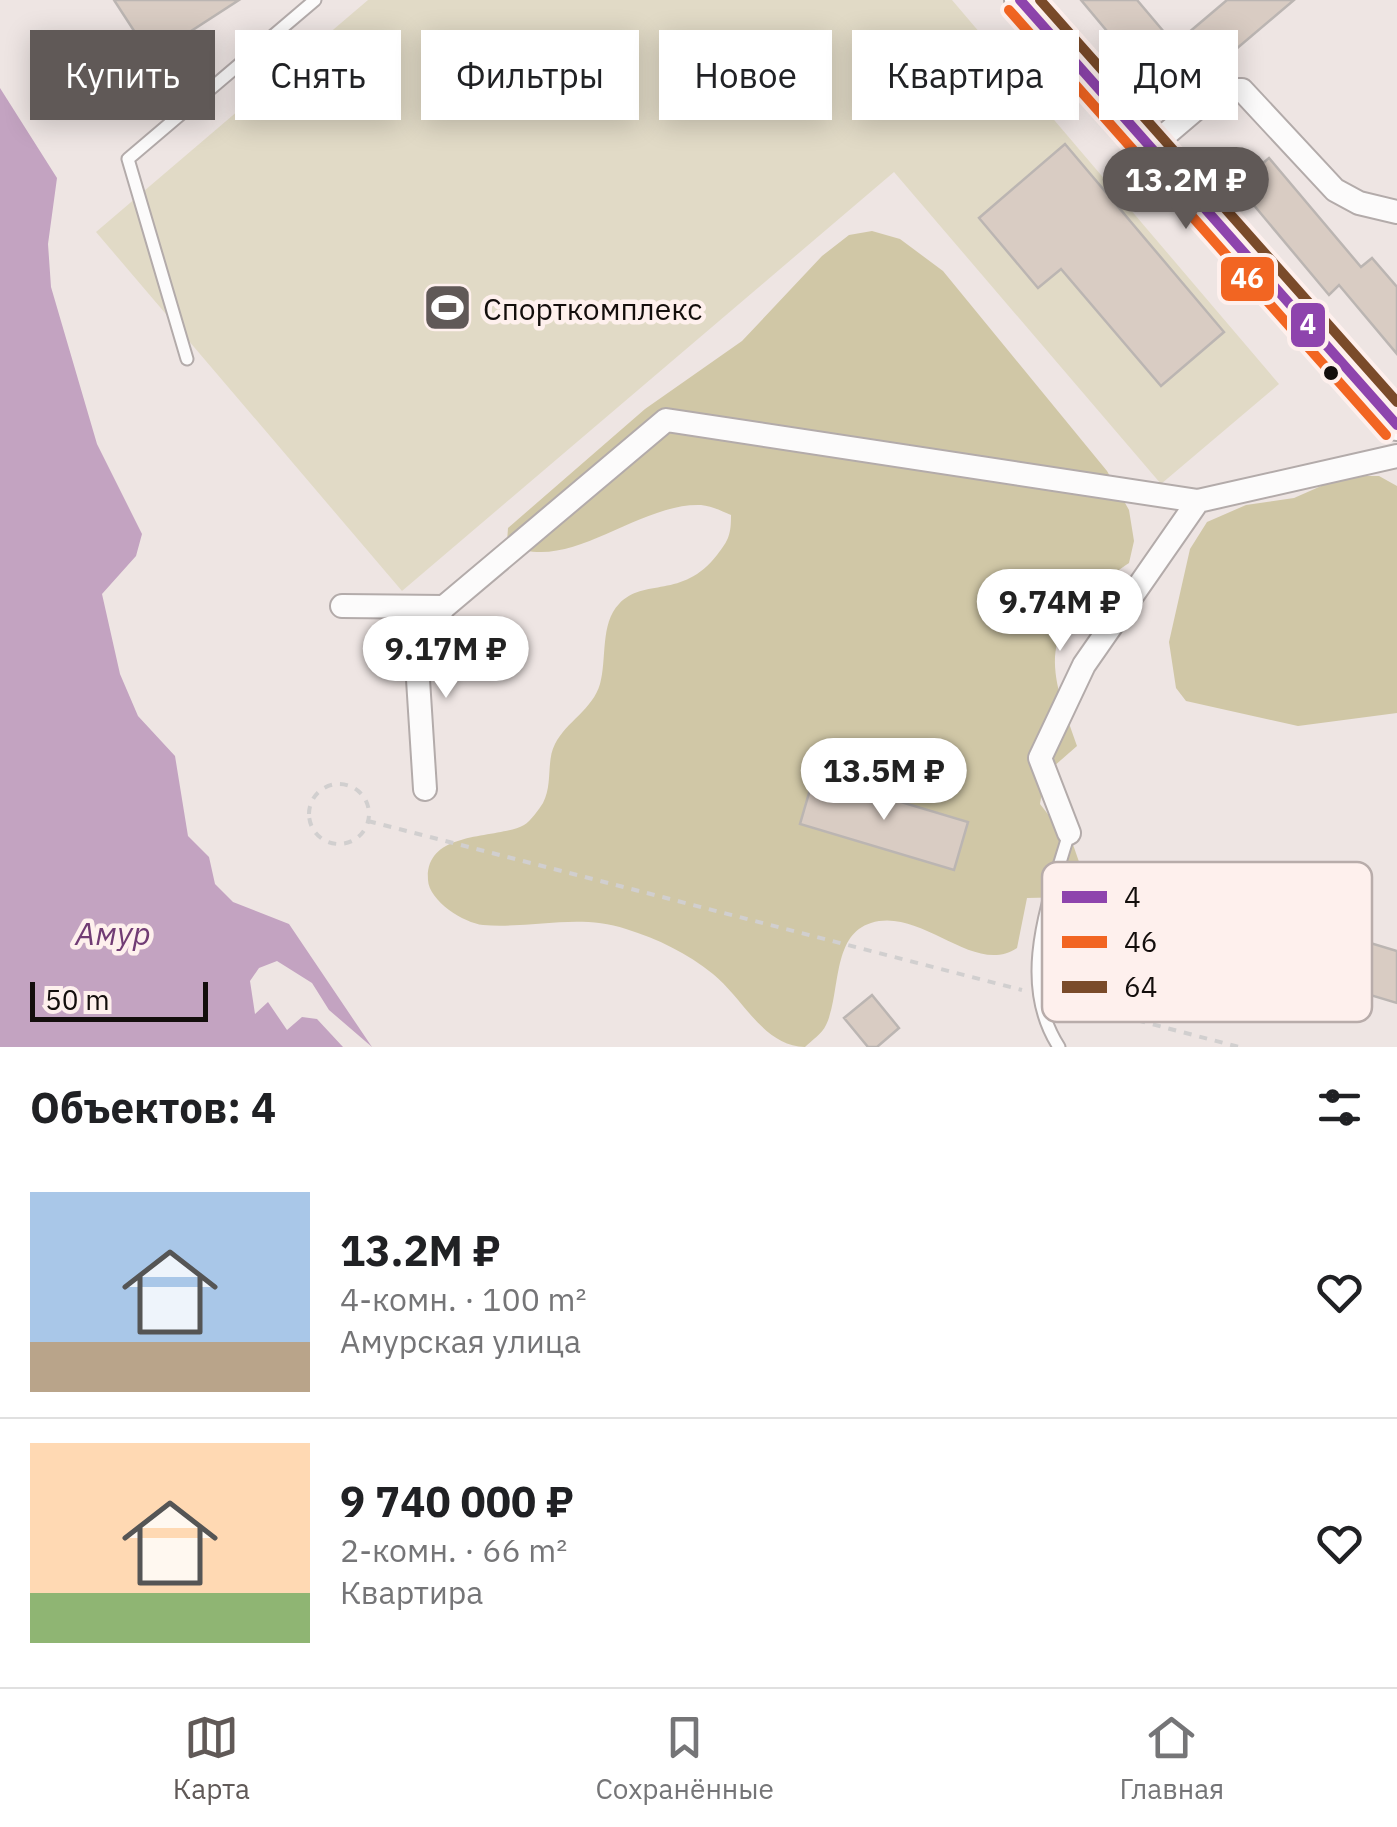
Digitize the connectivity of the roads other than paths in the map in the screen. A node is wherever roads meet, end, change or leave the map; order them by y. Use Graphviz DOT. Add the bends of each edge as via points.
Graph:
graph roads {
  1 [pos="315,0"];
  2 [pos="1020,0"];
  3 [pos="1151,147"];
  4 [pos="1397,212"];
  5 [pos="187,359"];
  6 [pos="1397,424"];
  7 [pos="1397,456"];
  8 [pos="1198,501"];
  9 [pos="342,606"];
  10 [pos="444,607"];
  11 [pos="425,789"];
  12 [pos="1069,833"];
  13 [pos="1060,862"];
  14 [pos="1042,925"];
  15 [pos="1042,996"];
  16 [pos="1048,1022"];
  17 [pos="1059,1047"];
  1 -- 5 [label="lane" via="128,159"];
  2 -- 3 [label="street"];
  3 -- 4 [label="street" via="1218,90 1242,90 1335,190"];
  3 -- 6 [label="street"];
  7 -- 8 [label="street"];
  8 -- 10 [label="street" via="666,420"];
  8 -- 12 [label="street" via="1084,666 1040,758"];
  9 -- 10 [label="street"];
  10 -- 11 [label="street" via="416,648"];
  12 -- 13 [label="lane"];
  14 -- 15 [label="lane"];
  16 -- 17 [label="lane"];
}
